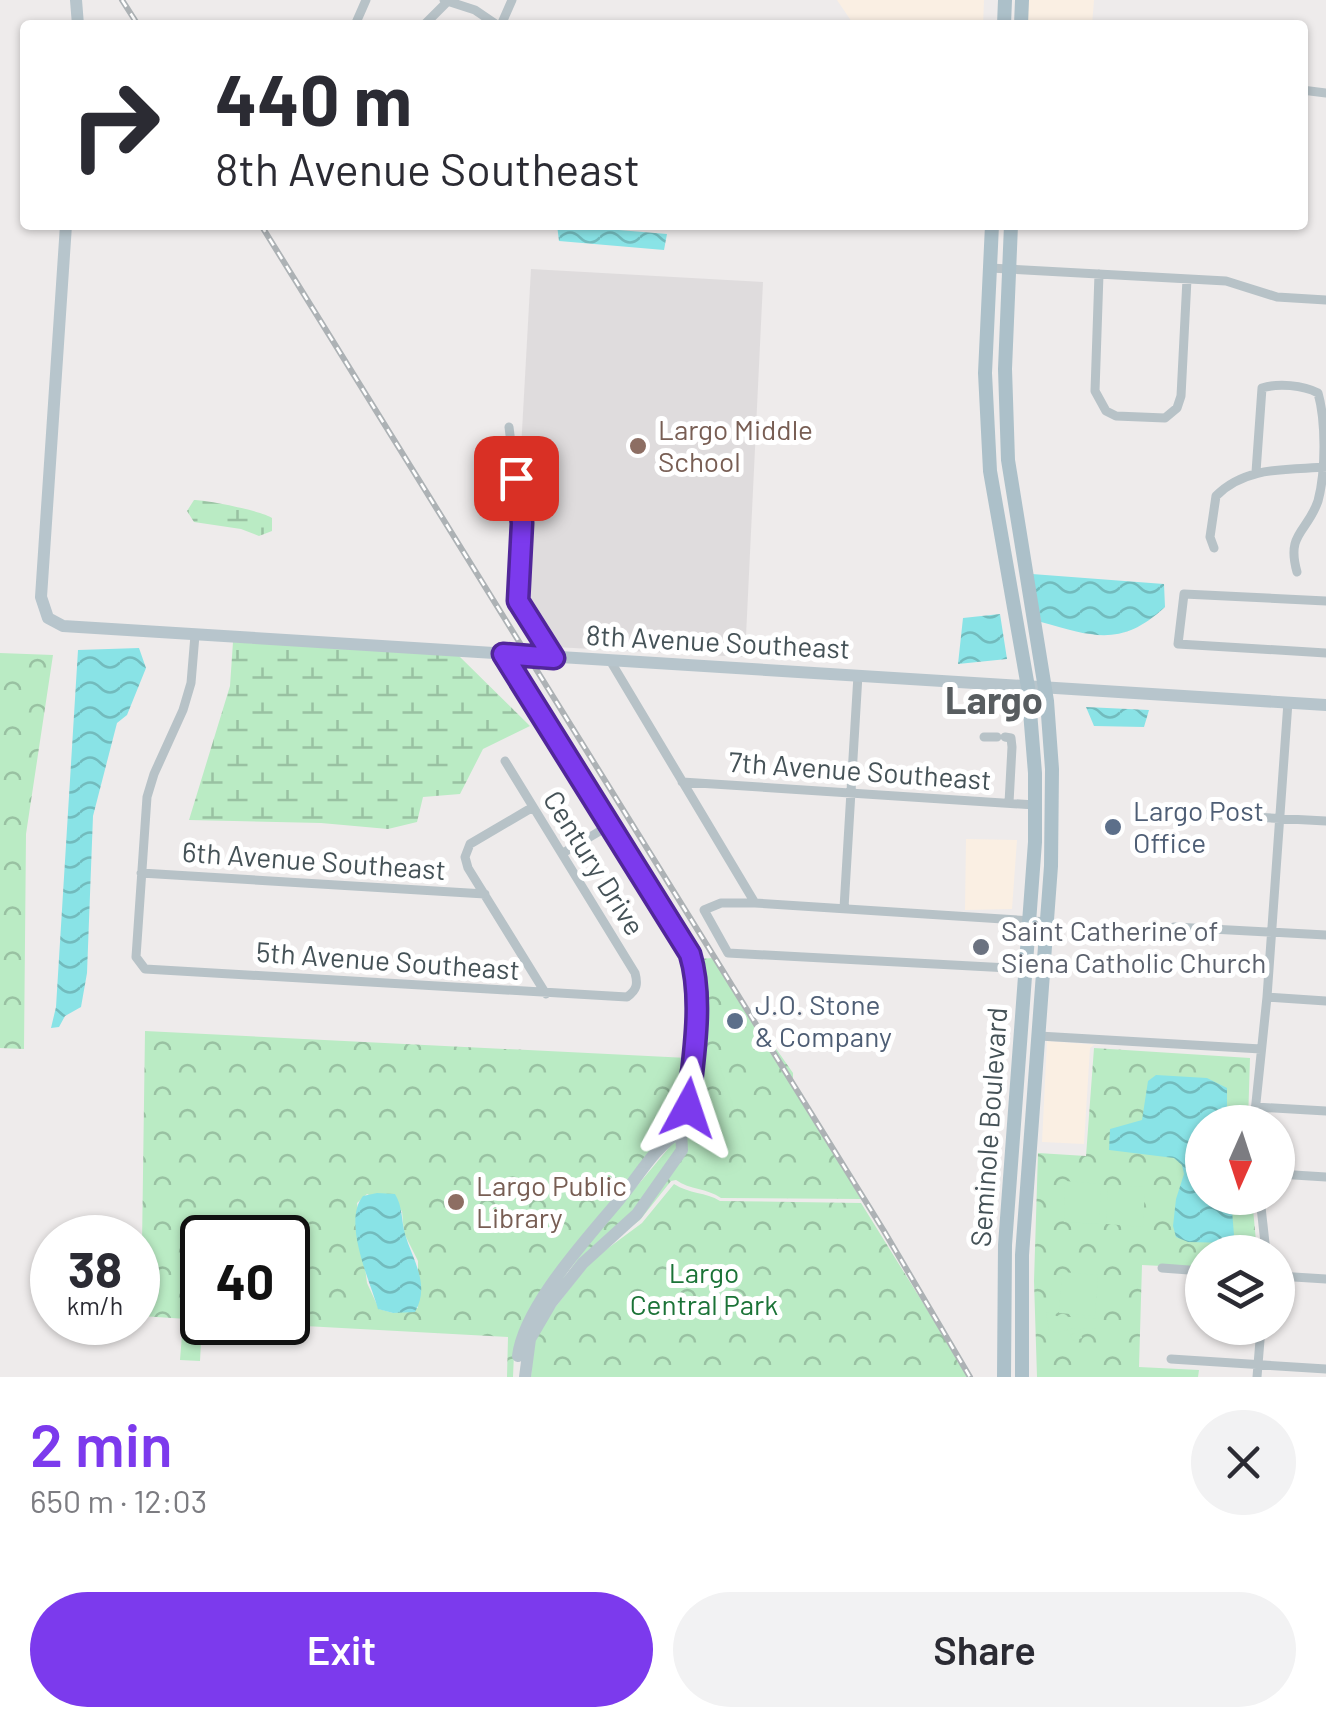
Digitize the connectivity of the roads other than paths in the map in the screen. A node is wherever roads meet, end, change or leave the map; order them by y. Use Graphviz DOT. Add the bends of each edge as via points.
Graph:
graph roads {
  1 [pos="447,0"];
  2 [pos="429,20"];
  3 [pos="491,20"];
  4 [pos="66,230"];
  5 [pos="992,230"];
  6 [pos="1011,230"];
  7 [pos="990,268"];
  8 [pos="1009,269"];
  9 [pos="1099,274"];
  10 [pos="1187,279"];
  11 [pos="1326,300"];
  12 [pos="509,427"];
  13 [pos="1326,467"];
  14 [pos="1256,472"];
  15 [pos="1214,548"];
  16 [pos="1297,572"];
  17 [pos="1326,601"];
  18 [pos="196,636"];
  19 [pos="503,654"];
  20 [pos="1326,654"];
  21 [pos="554,658"];
  22 [pos="611,662"];
  23 [pos="858,675"];
  24 [pos="1028,687"];
  25 [pos="1046,688"];
  26 [pos="1288,702"];
  27 [pos="1326,704"];
  28 [pos="984,736"];
  29 [pos="505,761"];
  30 [pos="682,782"];
  31 [pos="851,792"];
  32 [pos="1009,803"];
  33 [pos="1036,805"];
  34 [pos="533,806"];
  35 [pos="1181,813"];
  36 [pos="1280,818"];
  37 [pos="1326,821"];
  38 [pos="610,825"];
  39 [pos="563,853"];
  40 [pos="141,873"];
  41 [pos="485,894"];
  42 [pos="755,904"];
  43 [pos="844,908"];
  44 [pos="1030,920"];
  45 [pos="1048,922"];
  46 [pos="1174,927"];
  47 [pos="1270,932"];
  48 [pos="1326,936"];
  49 [pos="1026,969"];
  50 [pos="634,992"];
  51 [pos="546,994"];
  52 [pos="1267,996"];
  53 [pos="1326,1000"];
  54 [pos="1021,1034"];
  55 [pos="1039,1036"];
  56 [pos="1261,1049"];
  57 [pos="1255,1105"];
  58 [pos="1295,1109"];
  59 [pos="1326,1111"];
  60 [pos="681,1131"];
  61 [pos="1295,1175"];
  62 [pos="1010,1176"];
  63 [pos="1027,1177"];
  64 [pos="1326,1177"];
  65 [pos="1162,1268"];
  66 [pos="1185,1270"];
  67 [pos="1295,1277"];
  68 [pos="1326,1279"];
  69 [pos="1022,1307"];
  70 [pos="1004,1308"];
  71 [pos="1022,1340"];
  72 [pos="1260,1345"];
  73 [pos="1170,1359"];
  74 [pos="1258,1365"];
  75 [pos="1326,1369"];
  76 [pos="517,1377"];
  77 [pos="525,1377"];
  78 [pos="1004,1377"];
  79 [pos="1022,1377"];
  80 [pos="1030,1377"];
  81 [pos="1257,1377"];
  1 -- 2 [label="street"];
  1 -- 3 [label="street"];
  4 -- 18 [label="street, 8th Avenue Southeast" via="41,597 48,618 63,626"];
  5 -- 7 [label="main road, Seminole Boulevard"];
  6 -- 8 [label="main road, Seminole Boulevard"];
  7 -- 8 [label="street"];
  7 -- 24 [label="main road, Seminole Boulevard" via="990,471"];
  8 -- 9 [label="street"];
  8 -- 25 [label="main road, Seminole Boulevard" via="1008,460"];
  9 -- 10 [label="street"];
  9 -- 10 [label="street" via="1094,391 1116,416 1165,418 1176,408"];
  10 -- 11 [label="street"];
  12 -- 21 [label="street" via="522,523 518,601"];
  13 -- 14 [label="street"];
  13 -- 14 [label="street" via="1318,392 1274,385 1260,393"];
  13 -- 16 [label="street" via="1319,500 1292,545"];
  14 -- 15 [label="street" via="1216,496"];
  17 -- 20 [label="street" via="1184,594 1178,644"];
  18 -- 19 [label="street, 8th Avenue Southeast"];
  18 -- 40 [label="street" via="183,710 148,797"];
  19 -- 21 [label="street, 8th Avenue Southeast"];
  19 -- 38 [label="street"];
  21 -- 22 [label="street, 8th Avenue Southeast"];
  22 -- 23 [label="street, 8th Avenue Southeast"];
  22 -- 30 [label="street"];
  23 -- 24 [label="street, 8th Avenue Southeast"];
  23 -- 31 [label="street"];
  24 -- 25 [label="street, 8th Avenue Southeast"];
  24 -- 33 [label="main road, Seminole Boulevard"];
  25 -- 26 [label="street, 8th Avenue Southeast"];
  25 -- 45 [label="main road, Seminole Boulevard"];
  26 -- 27 [label="street, 8th Avenue Southeast"];
  26 -- 36 [label="street"];
  28 -- 32 [label="street" via="1011,740"];
  29 -- 34 [label="street, Century Drive"];
  30 -- 31 [label="street, 7th Avenue Southeast"];
  30 -- 42 [label="street"];
  31 -- 32 [label="street, 7th Avenue Southeast"];
  31 -- 43 [label="street"];
  32 -- 33 [label="street, 7th Avenue Southeast"];
  33 -- 44 [label="main road, Seminole Boulevard"];
  34 -- 39 [label="street, Century Drive"];
  34 -- 41 [label="street" via="470,844 465,857"];
  35 -- 36 [label="street"];
  36 -- 37 [label="street"];
  36 -- 47 [label="street"];
  38 -- 39 [label="street"];
  38 -- 60 [label="street" via="678,930 695,970 691,1079"];
  39 -- 50 [label="street, Century Drive" via="635,973"];
  40 -- 41 [label="street, 6th Avenue Southeast"];
  40 -- 51 [label="street, 5th Avenue Southeast" via="136,957 145,969"];
  41 -- 51 [label="street"];
  42 -- 43 [label="street"];
  42 -- 49 [label="street" via="704,910 728,953"];
  43 -- 44 [label="street"];
  44 -- 45 [label="street"];
  44 -- 49 [label="main road, Seminole Boulevard"];
  45 -- 55 [label="main road, Seminole Boulevard"];
  46 -- 47 [label="street"];
  47 -- 48 [label="street"];
  47 -- 52 [label="street"];
  49 -- 54 [label="main road, Seminole Boulevard"];
  50 -- 51 [label="street, 5th Avenue Southeast" via="618,998"];
  52 -- 53 [label="street"];
  52 -- 56 [label="street"];
  54 -- 55 [label="main road"];
  54 -- 62 [label="main road, Seminole Boulevard"];
  55 -- 56 [label="street"];
  55 -- 63 [label="main road, Seminole Boulevard"];
  56 -- 57 [label="street"];
  58 -- 59 [label="street"];
  60 -- 76 [label="street" via="664,1141 543,1298 521,1336"];
  60 -- 77 [label="street" via="682,1150 637,1214 550,1304 530,1339"];
  61 -- 64 [label="street"];
  62 -- 63 [label="main road"];
  62 -- 70 [label="main road, Seminole Boulevard"];
  63 -- 69 [label="main road, Seminole Boulevard"];
  65 -- 66 [label="street"];
  67 -- 68 [label="street"];
  69 -- 70 [label="main road"];
  69 -- 71 [label="main road, Seminole Boulevard"];
  70 -- 78 [label="main road, Seminole Boulevard"];
  71 -- 79 [label="main road, Seminole Boulevard"];
  71 -- 80 [label="main road"];
  72 -- 74 [label="street"];
  73 -- 74 [label="street"];
  74 -- 75 [label="street"];
  74 -- 81 [label="street"];
}
